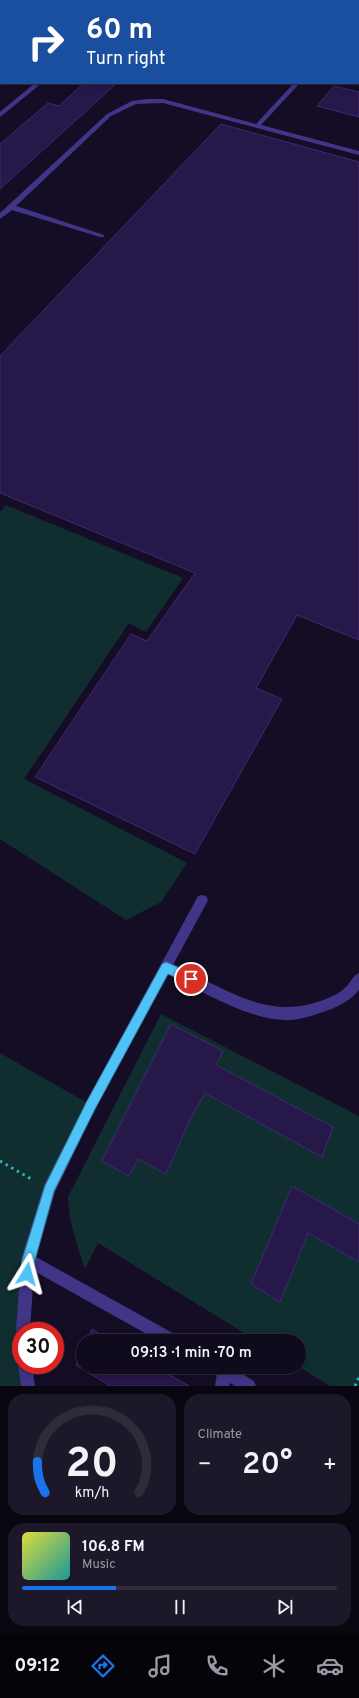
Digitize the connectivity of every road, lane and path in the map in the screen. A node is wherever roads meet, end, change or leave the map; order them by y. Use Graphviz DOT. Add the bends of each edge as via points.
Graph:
graph roads {
  1 [pos="38,84"];
  2 [pos="296,84"];
  3 [pos="0,115"];
  4 [pos="256,126"];
  5 [pos="359,153"];
  6 [pos="11,207"];
  7 [pos="0,218"];
  8 [pos="102,236"];
  9 [pos="202,900"];
  10 [pos="166,967"];
  11 [pos="359,979"];
  12 [pos="0,1161"];
  13 [pos="49,1190"];
  14 [pos="28,1260"];
  15 [pos="24,1322"];
  16 [pos="160,1334"];
  17 [pos="26,1374"];
  18 [pos="221,1374"];
  19 [pos="229,1374"];
  20 [pos="359,1376"];
  21 [pos="28,1386"];
  22 [pos="222,1386"];
  23 [pos="249,1386"];
  24 [pos="355,1386"];
  1 -- 3 [label="street"];
  2 -- 4 [label="street"];
  4 -- 5 [label="street"];
  4 -- 6 [label="street" via="163,101 146,100 127,104 109,115"];
  6 -- 7 [label="street"];
  6 -- 8 [label="street"];
  9 -- 10 [label="street"];
  10 -- 11 [label="street" via="254,1008 283,1014 296,1014 331,1004 347,995"];
  10 -- 13 [label="street" via="91,1105"];
  12 -- 13 [label="path"];
  13 -- 14 [label="street"];
  14 -- 15 [label="street"];
  14 -- 16 [label="street"];
  17 -- 21 [label="street"];
  18 -- 22 [label="street"];
  19 -- 23 [label="street"];
  20 -- 24 [label="path"];
}
